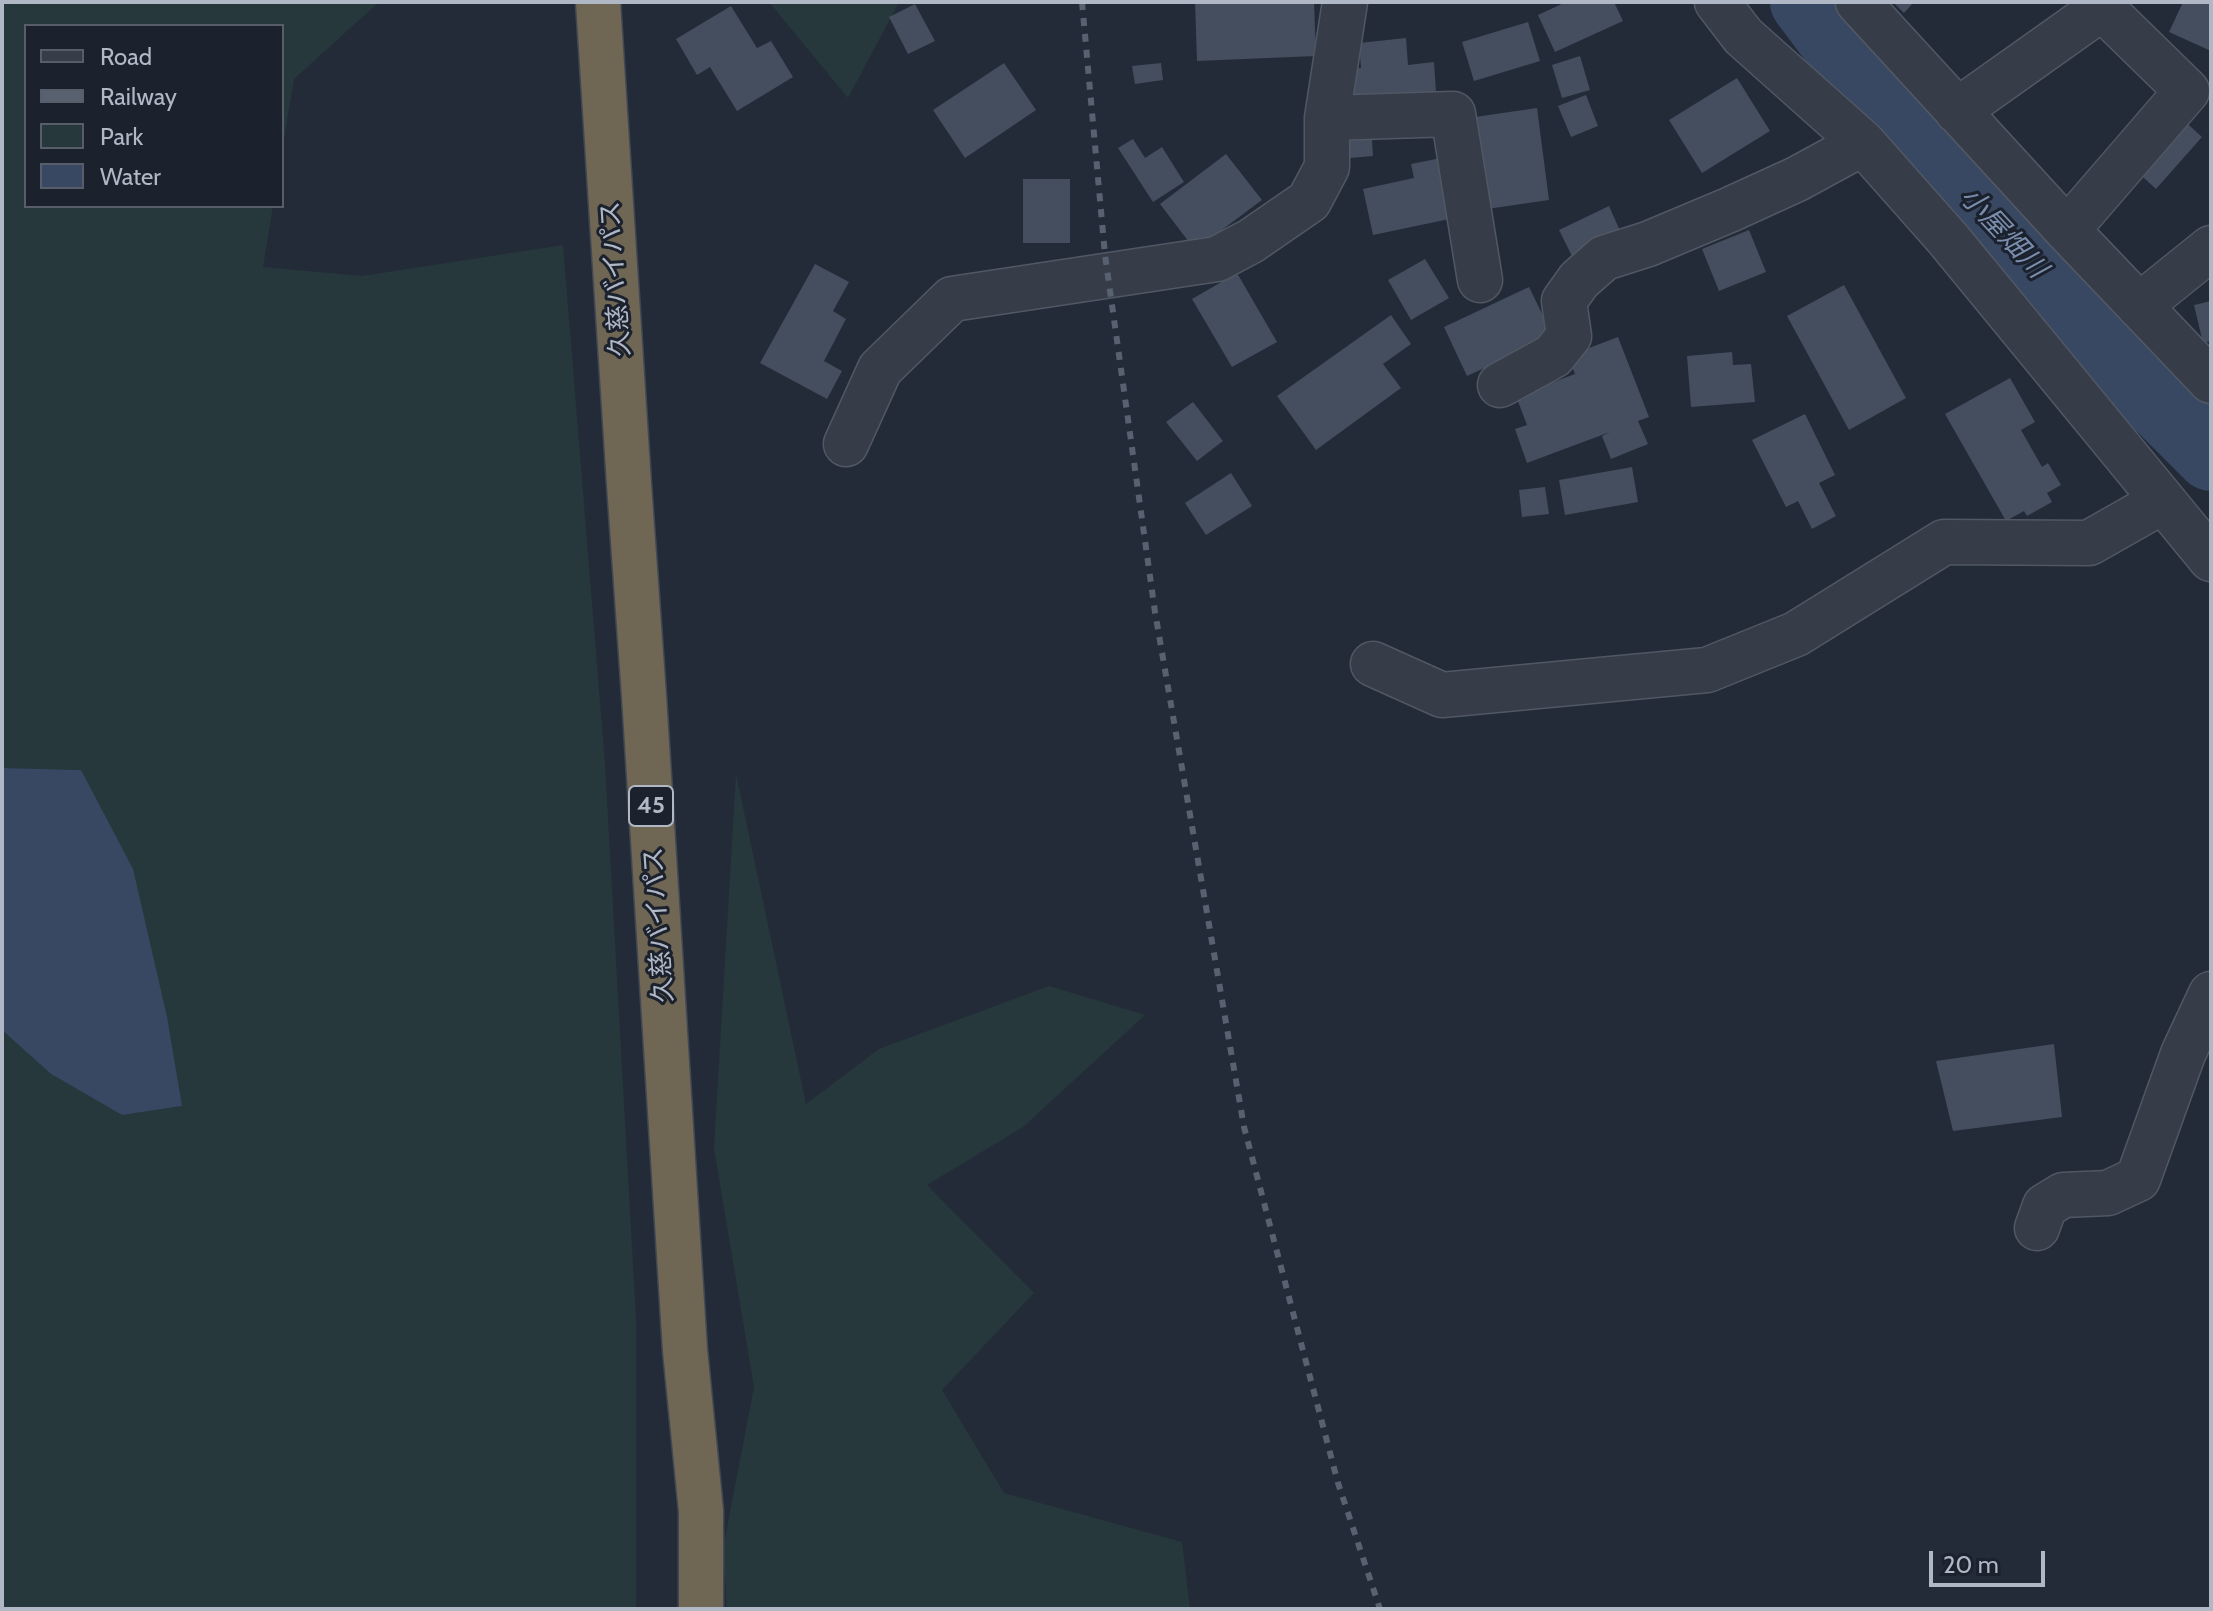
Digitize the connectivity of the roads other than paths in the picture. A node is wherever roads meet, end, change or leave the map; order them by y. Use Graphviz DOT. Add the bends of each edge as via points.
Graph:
graph roads {
  1 [pos="598,2"];
  2 [pos="1345,2"];
  3 [pos="1717,2"];
  4 [pos="1858,2"];
  5 [pos="2104,5"];
  6 [pos="1957,111"];
  7 [pos="1327,118"];
  8 [pos="1863,143"];
  9 [pos="2067,230"];
  10 [pos="2211,248"];
  11 [pos="1480,280"];
  12 [pos="2139,306"];
  13 [pos="2211,381"];
  14 [pos="1500,385"];
  15 [pos="846,444"];
  16 [pos="2163,501"];
  17 [pos="2211,559"];
  18 [pos="1373,664"];
  19 [pos="2211,994"];
  20 [pos="2037,1228"];
  21 [pos="701,1609"];
  1 -- 21 [label="highway, 久慈バイパス / 45" via="685,1350 701,1511"];
  2 -- 7 [label="street"];
  3 -- 8 [label="street" via="1743,36"];
  4 -- 6 [label="street"];
  5 -- 6 [label="street"];
  5 -- 9 [label="street" via="2187,91"];
  6 -- 9 [label="street"];
  7 -- 11 [label="street" via="1453,114"];
  7 -- 15 [label="street" via="1327,167 1309,201 1217,259 952,299 880,369"];
  8 -- 14 [label="street" via="1729,210 1604,258 1564,301 1569,336 1553,356"];
  8 -- 16 [label="street"];
  9 -- 12 [label="street"];
  10 -- 12 [label="street"];
  12 -- 13 [label="street"];
  16 -- 17 [label="street"];
  16 -- 18 [label="street" via="2089,543 1944,542 1796,634 1707,670 1442,695"];
  19 -- 20 [label="street" via="2183,1054 2138,1179 2108,1193 2063,1195 2045,1206"];
}
